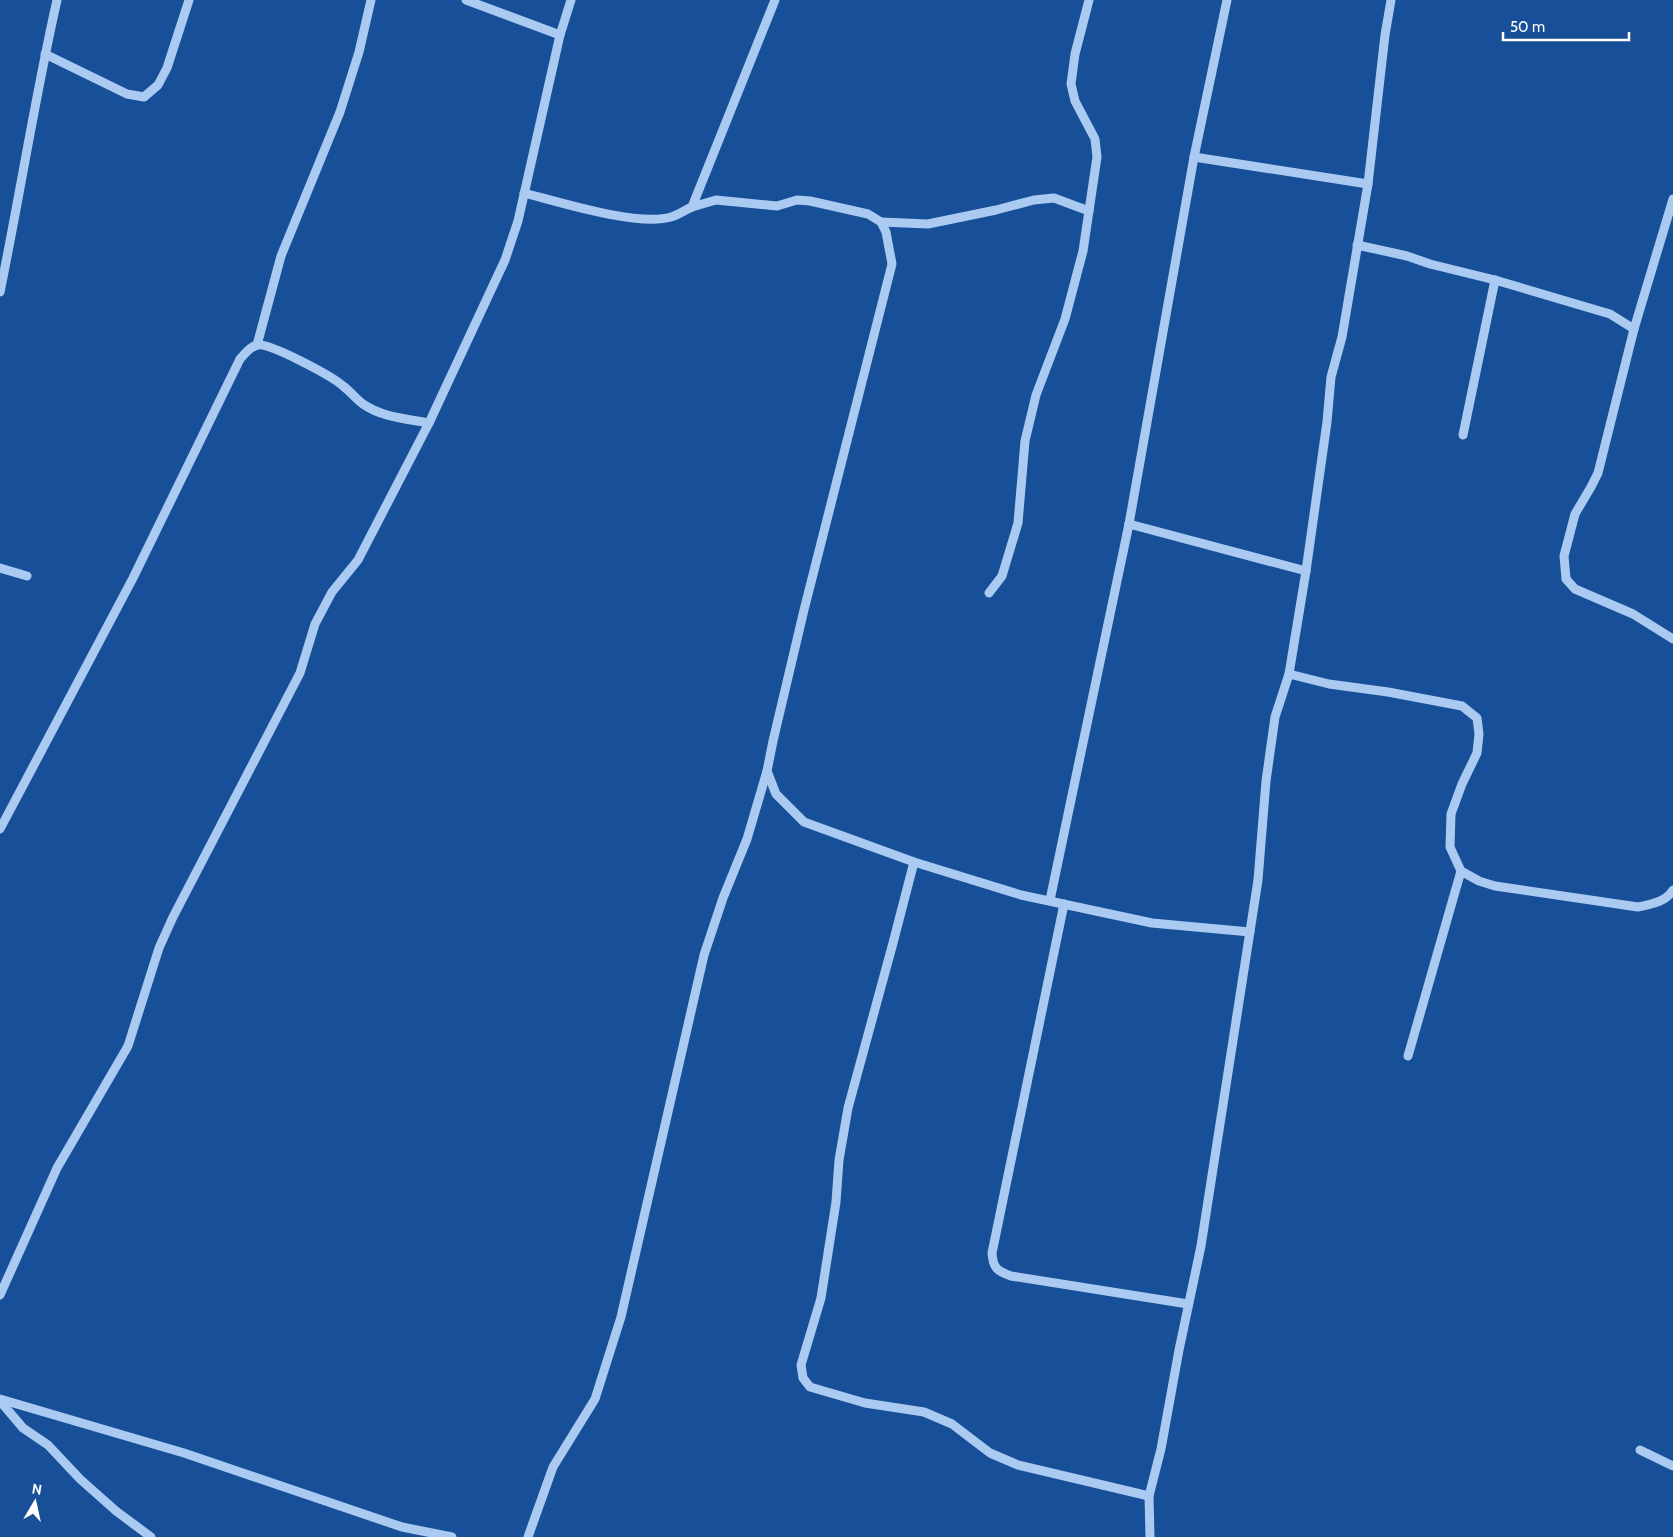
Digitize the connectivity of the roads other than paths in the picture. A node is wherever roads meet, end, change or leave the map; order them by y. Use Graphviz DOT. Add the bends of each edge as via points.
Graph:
graph roads {
  1 [pos="57,0"];
  2 [pos="189,0"];
  3 [pos="371,0"];
  4 [pos="466,0"];
  5 [pos="571,0"];
  6 [pos="775,0"];
  7 [pos="1089,0"];
  8 [pos="1227,0"];
  9 [pos="1391,0"];
  10 [pos="560,35"];
  11 [pos="45,54"];
  12 [pos="1194,157"];
  13 [pos="1368,184"];
  14 [pos="524,193"];
  15 [pos="1673,199"];
  16 [pos="692,207"];
  17 [pos="1089,211"];
  18 [pos="881,222"];
  19 [pos="1357,245"];
  20 [pos="1495,280"];
  21 [pos="0,292"];
  22 [pos="1634,329"];
  23 [pos="257,345"];
  24 [pos="429,422"];
  25 [pos="1463,435"];
  26 [pos="1129,524"];
  27 [pos="0,568"];
  28 [pos="1306,571"];
  29 [pos="27,576"];
  30 [pos="989,593"];
  31 [pos="1673,639"];
  32 [pos="1289,674"];
  33 [pos="767,771"];
  34 [pos="0,829"];
  35 [pos="914,862"];
  36 [pos="1461,870"];
  37 [pos="1673,890"];
  38 [pos="1050,900"];
  39 [pos="1064,904"];
  40 [pos="1250,932"];
  41 [pos="1408,1056"];
  42 [pos="0,1295"];
  43 [pos="1188,1304"];
  44 [pos="0,1400"];
  45 [pos="1640,1450"];
  46 [pos="1673,1466"];
  47 [pos="1149,1496"];
  48 [pos="151,1537"];
  49 [pos="452,1537"];
  50 [pos="528,1537"];
  51 [pos="1150,1537"];
  1 -- 11 [label="street"];
  2 -- 11 [label="street" via="167,68 158,85 144,97 127,94"];
  3 -- 23 [label="street" via="340,112 281,256"];
  4 -- 10 [label="street"];
  5 -- 10 [label="street"];
  6 -- 16 [label="street"];
  7 -- 17 [label="street" via="1071,84 1075,101 1095,139 1097,157"];
  8 -- 12 [label="street"];
  9 -- 13 [label="street"];
  10 -- 14 [label="street"];
  11 -- 21 [label="street"];
  12 -- 13 [label="street"];
  12 -- 26 [label="street"];
  13 -- 19 [label="street"];
  14 -- 16 [label="street" via="613,215 649,219 671,217"];
  14 -- 24 [label="street" via="505,260"];
  15 -- 22 [label="street"];
  16 -- 18 [label="street" via="716,200 776,206 797,200 810,201 868,214"];
  17 -- 18 [label="street" via="1054,198 928,224"];
  17 -- 30 [label="street" via="1065,318 1036,395 1026,441 1018,523 1002,576"];
  18 -- 33 [label="street" via="892,264 806,600"];
  19 -- 20 [label="street"];
  19 -- 28 [label="street" via="1342,337 1331,378"];
  20 -- 22 [label="street" via="1610,314"];
  20 -- 25 [label="street"];
  22 -- 31 [label="street" via="1598,473 1575,514 1564,556 1566,579 1575,589 1633,614"];
  23 -- 24 [label="street" via="268,346 325,374 343,385 363,404 385,414"];
  23 -- 34 [label="street" via="240,359 133,578"];
  24 -- 42 [label="street" via="358,560 332,592 315,624 300,673 173,916 159,948 128,1046 57,1168"];
  26 -- 28 [label="street"];
  26 -- 38 [label="street"];
  27 -- 29 [label="street"];
  28 -- 32 [label="street"];
  32 -- 36 [label="street" via="1329,684 1462,706 1477,718 1477,752 1451,814 1450,847"];
  32 -- 40 [label="street" via="1275,717"];
  33 -- 35 [label="street" via="776,794 804,822"];
  33 -- 50 [label="street" via="747,839 704,955 616,1335 595,1399 553,1467"];
  35 -- 38 [label="street"];
  35 -- 47 [label="street" via="848,1108 821,1298 801,1365 802,1378 810,1387 866,1403 924,1412 952,1424 990,1454 1018,1465"];
  36 -- 37 [label="street" via="1495,886 1638,907 1657,903"];
  36 -- 41 [label="street"];
  38 -- 39 [label="street"];
  39 -- 40 [label="street" via="1152,923"];
  39 -- 43 [label="street" via="992,1264 1011,1276"];
  40 -- 43 [label="street" via="1201,1246"];
  43 -- 47 [label="street"];
  44 -- 48 [label="street" via="23,1428 48,1445 80,1479"];
  44 -- 49 [label="street" via="184,1453 402,1527"];
  45 -- 46 [label="street"];
  47 -- 51 [label="street"];
}
